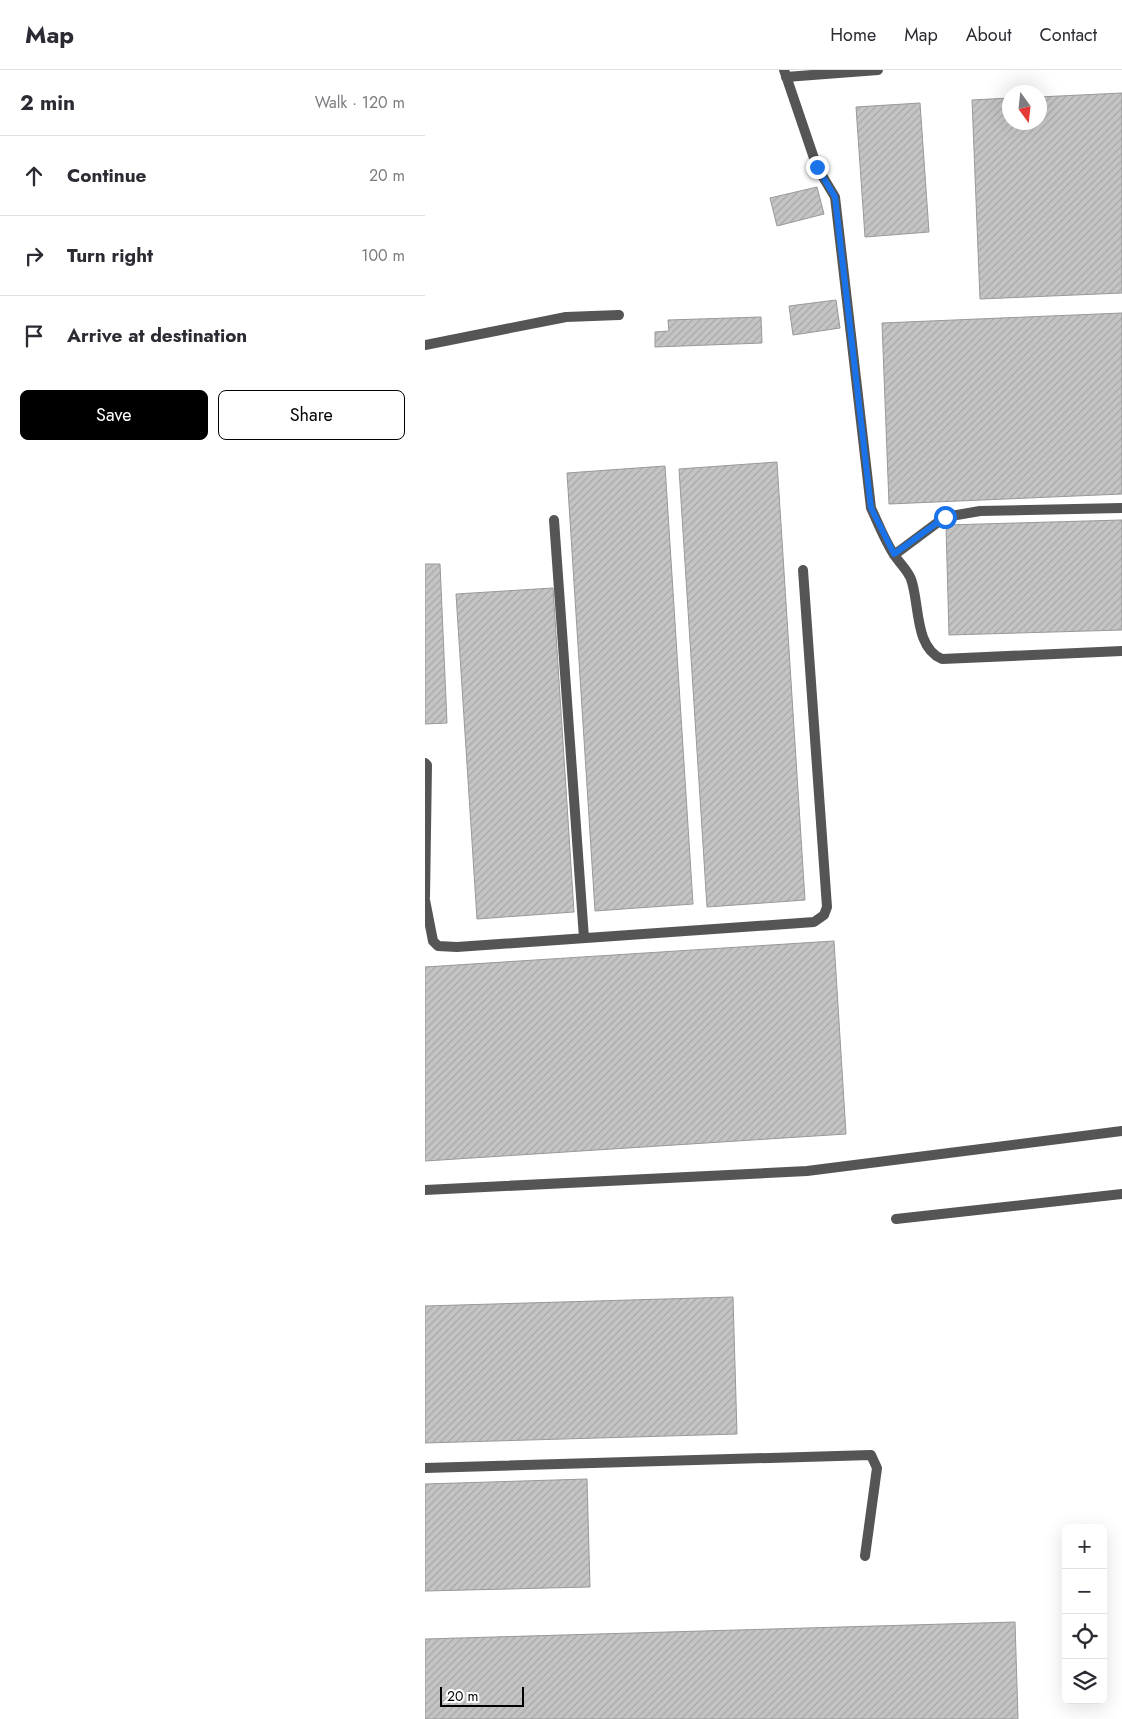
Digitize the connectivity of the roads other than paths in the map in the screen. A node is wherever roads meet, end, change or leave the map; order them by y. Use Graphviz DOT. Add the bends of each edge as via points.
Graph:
graph roads {
  1 [pos="878,70"];
  2 [pos="785,74"];
  3 [pos="619,315"];
  4 [pos="425,345"];
  5 [pos="1122,508"];
  6 [pos="554,520"];
  7 [pos="894,554"];
  8 [pos="803,570"];
  9 [pos="1122,652"];
  10 [pos="425,763"];
  11 [pos="425,898"];
  12 [pos="584,938"];
  13 [pos="425,946"];
  14 [pos="437,946"];
  15 [pos="1122,1131"];
  16 [pos="425,1190"];
  17 [pos="1122,1194"];
  18 [pos="896,1219"];
  19 [pos="425,1468"];
  20 [pos="865,1556"];
  1 -- 2 [label="street"];
  2 -- 7 [label="street" via="817,167 835,197 871,508"];
  3 -- 4 [label="street" via="566,317"];
  5 -- 7 [label="street" via="980,511 945,517"];
  6 -- 12 [label="street"];
  7 -- 9 [label="street" via="911,580 923,636 934,656 942,659"];
  8 -- 12 [label="street" via="827,907 824,914 814,922"];
  10 -- 11 [label="street" via="429,787"];
  11 -- 14 [label="street" via="430,933"];
  12 -- 14 [label="street"];
  13 -- 14 [label="street"];
  15 -- 16 [label="street" via="807,1171"];
  17 -- 18 [label="street"];
  19 -- 20 [label="street" via="871,1455 877,1468"];
}
